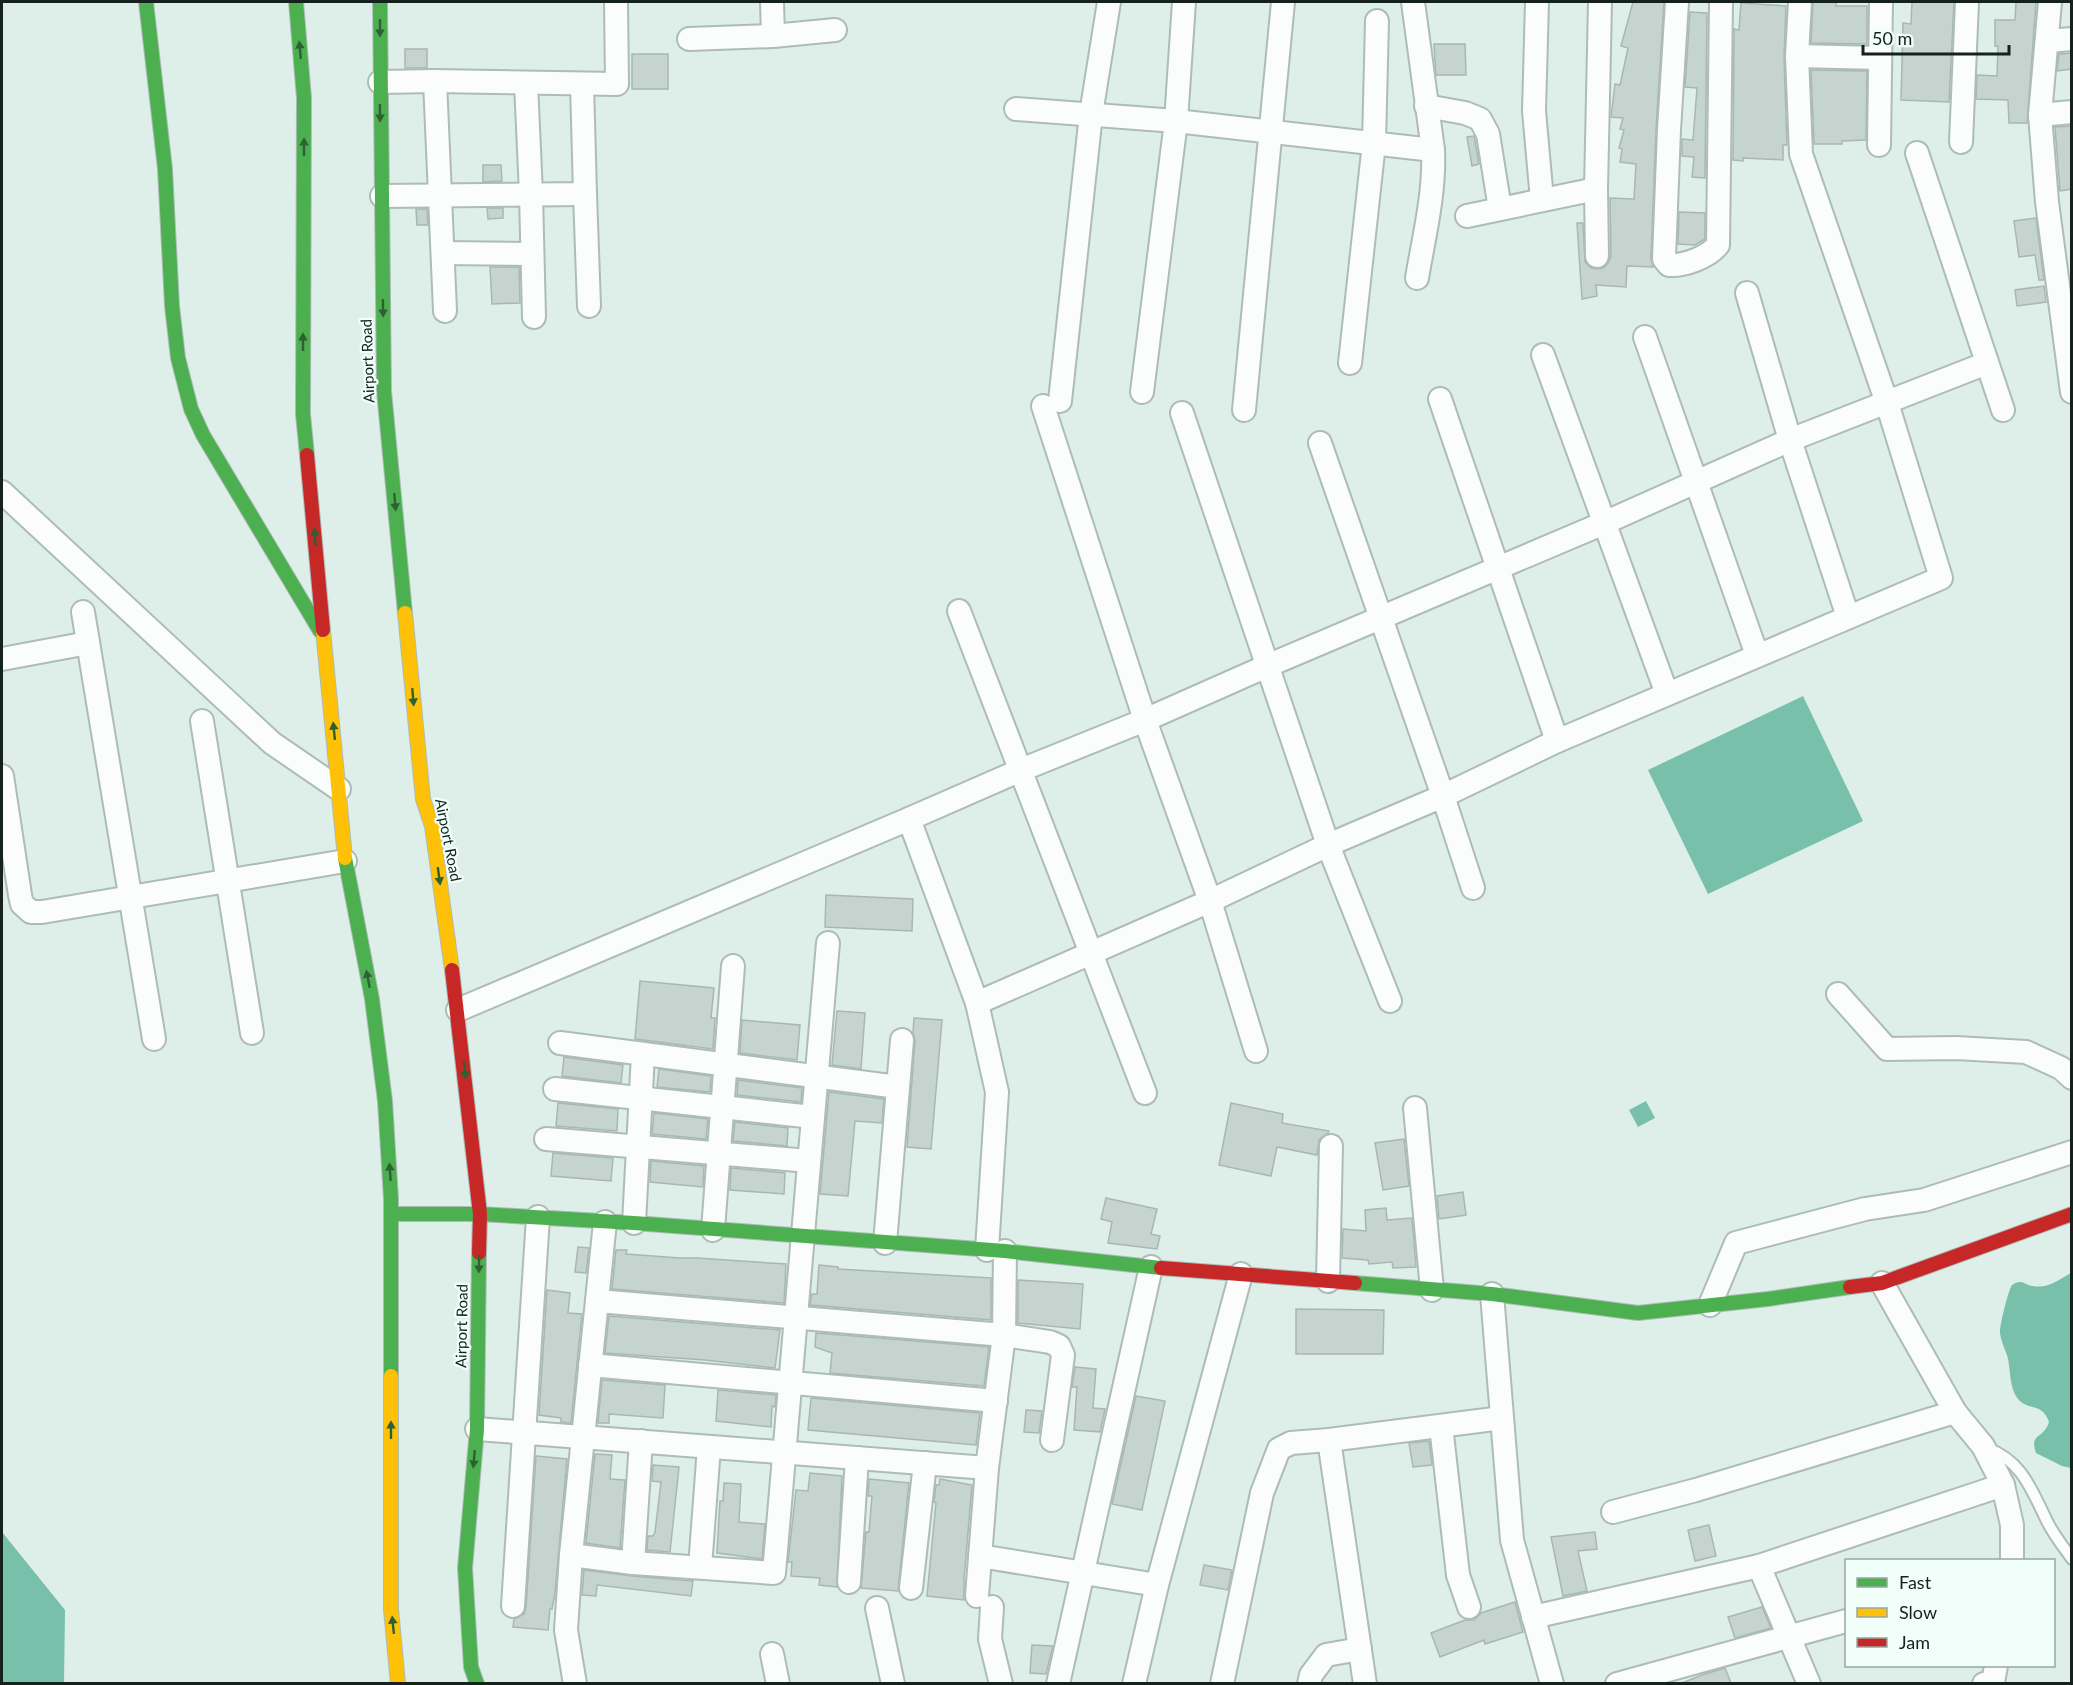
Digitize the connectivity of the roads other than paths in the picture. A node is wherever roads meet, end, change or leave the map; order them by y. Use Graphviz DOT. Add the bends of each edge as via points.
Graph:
graph roads {
  1 [pos="146,2"];
  2 [pos="296,2"];
  3 [pos="380,2"];
  4 [pos="616,2"];
  5 [pos="772,2"];
  6 [pos="1108,2"];
  7 [pos="1184,2"];
  8 [pos="1283,2"];
  9 [pos="1413,2"];
  10 [pos="1537,2"];
  11 [pos="1600,2"];
  12 [pos="1677,2"];
  13 [pos="1721,2"];
  14 [pos="1800,2"];
  15 [pos="1881,2"];
  16 [pos="1967,2"];
  17 [pos="2050,2"];
  18 [pos="1377,21"];
  19 [pos="835,30"];
  20 [pos="773,36"];
  21 [pos="690,39"];
  22 [pos="2072,39"];
  23 [pos="2047,41"];
  24 [pos="1797,56"];
  25 [pos="1879,58"];
  26 [pos="435,81"];
  27 [pos="380,82"];
  28 [pos="526,83"];
  29 [pos="582,84"];
  30 [pos="1426,106"];
  31 [pos="1016,109"];
  32 [pos="2072,112"];
  33 [pos="1091,114"];
  34 [pos="2040,115"];
  35 [pos="1176,121"];
  36 [pos="1271,131"];
  37 [pos="1374,142"];
  38 [pos="1961,142"];
  39 [pos="1879,144"];
  40 [pos="1433,150"];
  41 [pos="1917,153"];
  42 [pos="1596,189"];
  43 [pos="531,194"];
  44 [pos="585,194"];
  45 [pos="382,196"];
  46 [pos="441,196"];
  47 [pos="1542,200"];
  48 [pos="1500,209"];
  49 [pos="1467,216"];
  50 [pos="2062,248"];
  51 [pos="443,253"];
  52 [pos="531,254"];
  53 [pos="1597,256"];
  54 [pos="1417,278"];
  55 [pos="1747,293"];
  56 [pos="589,306"];
  57 [pos="446,311"];
  58 [pos="534,317"];
  59 [pos="1645,337"];
  60 [pos="1543,355"];
  61 [pos="1350,363"];
  62 [pos="1987,363"];
  63 [pos="1142,392"];
  64 [pos="2072,392"];
  65 [pos="1440,399"];
  66 [pos="1887,403"];
  67 [pos="1244,410"];
  68 [pos="2002,410"];
  69 [pos="1182,414"];
  70 [pos="1790,440"];
  71 [pos="1320,443"];
  72 [pos="1696,481"];
  73 [pos="2,492"];
  74 [pos="1604,523"];
  75 [pos="1498,568"];
  76 [pos="959,610"];
  77 [pos="83,612"];
  78 [pos="1848,617"];
  79 [pos="1380,618"];
  80 [pos="325,639"];
  81 [pos="88,643"];
  82 [pos="1757,655"];
  83 [pos="2,659"];
  84 [pos="1268,666"];
  85 [pos="1667,694"];
  86 [pos="1145,720"];
  87 [pos="202,721"];
  88 [pos="1557,741"];
  89 [pos="1021,770"];
  90 [pos="2,776"];
  91 [pos="339,789"];
  92 [pos="1443,796"];
  93 [pos="909,819"];
  94 [pos="1328,845"];
  95 [pos="345,861"];
  96 [pos="228,881"];
  97 [pos="1473,888"];
  98 [pos="130,897"];
  99 [pos="1210,901"];
  100 [pos="828,943"];
  101 [pos="1092,953"];
  102 [pos="734,966"];
  103 [pos="1838,994"];
  104 [pos="1390,1001"];
  105 [pos="977,1003"];
  106 [pos="458,1010"];
  107 [pos="252,1033"];
  108 [pos="154,1039"];
  109 [pos="903,1040"];
  110 [pos="560,1043"];
  111 [pos="1256,1051"];
  112 [pos="643,1054"];
  113 [pos="726,1064"];
  114 [pos="817,1076"];
  115 [pos="2072,1078"];
  116 [pos="898,1087"];
  117 [pos="555,1089"];
  118 [pos="1145,1094"];
  119 [pos="640,1098"];
  120 [pos="722,1107"];
  121 [pos="1415,1108"];
  122 [pos="813,1117"];
  123 [pos="546,1139"];
  124 [pos="1331,1146"];
  125 [pos="638,1147"];
  126 [pos="2072,1152"];
  127 [pos="719,1153"];
  128 [pos="810,1161"];
  129 [pos="391,1214"];
  130 [pos="480,1214"];
  131 [pos="2072,1214"];
  132 [pos="538,1217"];
  133 [pos="605,1222"];
  134 [pos="634,1223"];
  135 [pos="713,1230"];
  136 [pos="803,1236"];
  137 [pos="885,1243"];
  138 [pos="996,1250"];
  139 [pos="1151,1267"];
  140 [pos="1241,1274"];
  141 [pos="1328,1281"];
  142 [pos="1882,1284"];
  143 [pos="1432,1290"];
  144 [pos="1492,1294"];
  145 [pos="597,1301"];
  146 [pos="1710,1305"];
  147 [pos="796,1318"];
  148 [pos="1004,1335"];
  149 [pos="590,1365"];
  150 [pos="790,1383"];
  151 [pos="996,1401"];
  152 [pos="1956,1412"];
  153 [pos="1503,1418"];
  154 [pos="1441,1426"];
  155 [pos="477,1429"];
  156 [pos="524,1432"];
  157 [pos="583,1437"];
  158 [pos="1052,1440"];
  159 [pos="1329,1440"];
  160 [pos="641,1441"];
  161 [pos="1983,1446"];
  162 [pos="709,1447"];
  163 [pos="784,1453"];
  164 [pos="858,1458"];
  165 [pos="925,1463"];
  166 [pos="987,1468"];
  167 [pos="2003,1485"];
  168 [pos="1613,1512"];
  169 [pos="571,1555"];
  170 [pos="980,1556"];
  171 [pos="2012,1559"];
  172 [pos="2072,1559"];
  173 [pos="633,1563"];
  174 [pos="1759,1566"];
  175 [pos="699,1567"];
  176 [pos="1084,1572"];
  177 [pos="849,1582"];
  178 [pos="1157,1585"];
  179 [pos="911,1588"];
  180 [pos="513,1606"];
  181 [pos="1469,1607"];
  182 [pos="877,1608"];
  183 [pos="1533,1617"];
  184 [pos="1845,1621"];
  185 [pos="1789,1637"];
  186 [pos="1360,1649"];
  187 [pos="772,1654"];
  188 [pos="398,1683"];
  189 [pos="477,1683"];
  190 [pos="575,1683"];
  191 [pos="778,1683"];
  192 [pos="893,1683"];
  193 [pos="1001,1683"];
  194 [pos="1058,1683"];
  195 [pos="1134,1683"];
  196 [pos="1222,1683"];
  197 [pos="1309,1683"];
  198 [pos="1365,1683"];
  199 [pos="1552,1683"];
  200 [pos="1617,1683"];
  201 [pos="1809,1683"];
  1 -- 80 [label="main road" via="169,223 175,344 187,401 203,435"];
  80 -- 2 [label="main road, one-way" via="303,405 304,98"];
  3 -- 27 [label="main road, Airport Road, one-way"];
  4 -- 29 [label="street" via="617,84"];
  5 -- 20 [label="street"];
  6 -- 33 [label="street"];
  7 -- 35 [label="street"];
  8 -- 36 [label="street"];
  9 -- 30 [label="street"];
  10 -- 47 [label="street" via="1534,99"];
  11 -- 42 [label="street"];
  12 -- 13 [label="street" via="1664,259 1669,265 1712,252 1718,245"];
  14 -- 24 [label="street"];
  15 -- 25 [label="street"];
  16 -- 38 [label="street"];
  17 -- 23 [label="street"];
  18 -- 37 [label="street"];
  19 -- 20 [label="street"];
  20 -- 21 [label="street"];
  22 -- 23 [label="street"];
  23 -- 34 [label="street"];
  24 -- 25 [label="street"];
  24 -- 66 [label="street" via="1800,154"];
  25 -- 39 [label="street"];
  26 -- 27 [label="street"];
  26 -- 28 [label="street"];
  26 -- 46 [label="street"];
  27 -- 45 [label="main road, Airport Road, one-way"];
  28 -- 29 [label="street"];
  28 -- 43 [label="street"];
  29 -- 44 [label="street"];
  30 -- 40 [label="street"];
  30 -- 48 [label="street" via="1480,119 1488,134"];
  31 -- 33 [label="street"];
  32 -- 34 [label="street"];
  33 -- 35 [label="street"];
  33 -- 86 [label="street" via="1052,403"];
  34 -- 50 [label="street"];
  35 -- 36 [label="street"];
  35 -- 63 [label="street"];
  36 -- 37 [label="street"];
  36 -- 67 [label="street"];
  37 -- 40 [label="street"];
  37 -- 61 [label="street"];
  40 -- 54 [label="street" via="1433,186"];
  41 -- 62 [label="street"];
  42 -- 47 [label="street"];
  42 -- 53 [label="street"];
  43 -- 44 [label="street"];
  43 -- 46 [label="street"];
  43 -- 52 [label="street"];
  44 -- 56 [label="street"];
  45 -- 46 [label="street"];
  45 -- 106 [label="main road, Airport Road, one-way" via="384,391 423,799 432,826"];
  46 -- 51 [label="street"];
  47 -- 48 [label="street"];
  48 -- 49 [label="street"];
  50 -- 64 [label="street"];
  51 -- 52 [label="street"];
  51 -- 57 [label="street"];
  52 -- 58 [label="street"];
  55 -- 70 [label="street"];
  59 -- 72 [label="street"];
  60 -- 74 [label="street"];
  62 -- 66 [label="street"];
  62 -- 68 [label="street"];
  65 -- 75 [label="street"];
  66 -- 70 [label="street"];
  66 -- 78 [label="street" via="1941,578"];
  69 -- 84 [label="street"];
  70 -- 72 [label="street"];
  70 -- 78 [label="street"];
  71 -- 79 [label="street"];
  72 -- 74 [label="street"];
  72 -- 82 [label="street"];
  73 -- 91 [label="street" via="272,743"];
  74 -- 75 [label="street"];
  74 -- 85 [label="street"];
  75 -- 79 [label="street"];
  75 -- 88 [label="street"];
  76 -- 89 [label="street"];
  77 -- 81 [label="street"];
  78 -- 82 [label="street"];
  79 -- 84 [label="street"];
  79 -- 92 [label="street"];
  91 -- 80 [label="main road, one-way"];
  81 -- 83 [label="street"];
  81 -- 98 [label="street"];
  82 -- 85 [label="street"];
  84 -- 86 [label="street"];
  84 -- 94 [label="street"];
  85 -- 88 [label="street"];
  86 -- 89 [label="street"];
  86 -- 99 [label="street"];
  87 -- 96 [label="street"];
  88 -- 92 [label="street"];
  89 -- 93 [label="street"];
  89 -- 101 [label="street"];
  90 -- 98 [label="street" via="22,904 31,912 42,912"];
  91 -- 95 [label="main road"];
  92 -- 94 [label="street"];
  92 -- 97 [label="street"];
  93 -- 105 [label="street"];
  93 -- 106 [label="street"];
  94 -- 99 [label="street"];
  94 -- 104 [label="street"];
  95 -- 96 [label="street"];
  129 -- 95 [label="main road, one-way" via="385,1101 372,999"];
  96 -- 98 [label="street"];
  96 -- 107 [label="street"];
  98 -- 108 [label="street"];
  99 -- 101 [label="street"];
  99 -- 111 [label="street"];
  100 -- 114 [label="street"];
  101 -- 105 [label="street"];
  101 -- 118 [label="street"];
  102 -- 113 [label="street"];
  103 -- 115 [label="street" via="1887,1049 2026,1052 2061,1068"];
  105 -- 138 [label="street" via="997,1092"];
  106 -- 130 [label="main road, Airport Road, one-way"];
  109 -- 116 [label="street"];
  110 -- 112 [label="street"];
  112 -- 113 [label="street"];
  112 -- 119 [label="street"];
  113 -- 114 [label="street"];
  113 -- 120 [label="street"];
  114 -- 116 [label="street"];
  114 -- 122 [label="street"];
  116 -- 137 [label="street"];
  117 -- 119 [label="street"];
  119 -- 120 [label="street"];
  119 -- 125 [label="street"];
  120 -- 122 [label="street"];
  120 -- 127 [label="street"];
  121 -- 143 [label="street"];
  122 -- 128 [label="street"];
  123 -- 125 [label="street"];
  124 -- 141 [label="street"];
  125 -- 127 [label="street"];
  125 -- 134 [label="street"];
  126 -- 146 [label="street" via="1924,1200 1865,1209 1736,1243"];
  127 -- 128 [label="street"];
  127 -- 135 [label="street"];
  128 -- 136 [label="street"];
  129 -- 130 [label="main road"];
  188 -- 129 [label="main road, one-way" via="391,1609"];
  130 -- 132 [label="main road"];
  130 -- 155 [label="main road, Airport Road, one-way"];
  131 -- 142 [label="main road"];
  132 -- 133 [label="main road"];
  132 -- 156 [label="street"];
  133 -- 134 [label="main road"];
  133 -- 145 [label="street"];
  134 -- 135 [label="main road"];
  135 -- 136 [label="main road"];
  136 -- 137 [label="main road"];
  136 -- 147 [label="street"];
  137 -- 138 [label="main road"];
  138 -- 139 [label="main road"];
  138 -- 148 [label="street"];
  139 -- 140 [label="main road"];
  139 -- 176 [label="street"];
  140 -- 141 [label="main road"];
  140 -- 178 [label="street"];
  141 -- 143 [label="main road"];
  142 -- 146 [label="main road"];
  142 -- 152 [label="street"];
  143 -- 144 [label="main road"];
  144 -- 146 [label="main road" via="1638,1312"];
  144 -- 153 [label="street"];
  145 -- 147 [label="street"];
  145 -- 149 [label="street"];
  147 -- 148 [label="street"];
  147 -- 150 [label="street"];
  148 -- 151 [label="street"];
  148 -- 158 [label="street" via="1059,1346 1063,1355"];
  149 -- 150 [label="street"];
  149 -- 157 [label="street"];
  150 -- 151 [label="street"];
  150 -- 163 [label="street"];
  151 -- 166 [label="street"];
  152 -- 161 [label="street"];
  152 -- 168 [label="street"];
  153 -- 154 [label="street"];
  153 -- 183 [label="street" via="1512,1540"];
  154 -- 159 [label="street"];
  154 -- 181 [label="street" via="1458,1575"];
  155 -- 156 [label="street"];
  155 -- 189 [label="main road, Airport Road, one-way" via="465,1568 471,1667"];
  156 -- 157 [label="street"];
  156 -- 180 [label="street"];
  157 -- 160 [label="street"];
  157 -- 169 [label="street"];
  159 -- 186 [label="street"];
  159 -- 196 [label="street" via="1291,1443 1279,1449 1274,1458 1262,1493"];
  160 -- 162 [label="street"];
  160 -- 173 [label="street"];
  161 -- 167 [label="street"];
  161 -- 172 [label="lane" via="2003,1454 2030,1483 2047,1521"];
  162 -- 163 [label="street"];
  162 -- 175 [label="street"];
  163 -- 164 [label="street"];
  163 -- 175 [label="street" via="774,1573"];
  164 -- 165 [label="street"];
  164 -- 177 [label="street"];
  165 -- 166 [label="street"];
  165 -- 179 [label="street"];
  166 -- 170 [label="street"];
  167 -- 171 [label="street" via="2012,1525"];
  167 -- 174 [label="street"];
  169 -- 173 [label="street"];
  169 -- 190 [label="street" via="566,1630"];
  170 -- 176 [label="street"];
  170 -- 193 [label="street" via="990,1639"];
  173 -- 175 [label="street"];
  174 -- 183 [label="street"];
  174 -- 185 [label="street"];
  176 -- 178 [label="street"];
  176 -- 194 [label="street"];
  178 -- 195 [label="street"];
  182 -- 192 [label="street"];
  183 -- 199 [label="street"];
  184 -- 185 [label="street"];
  185 -- 200 [label="street"];
  185 -- 201 [label="street"];
  186 -- 197 [label="street" via="1326,1655"];
  186 -- 198 [label="street"];
  187 -- 191 [label="street"];
}
